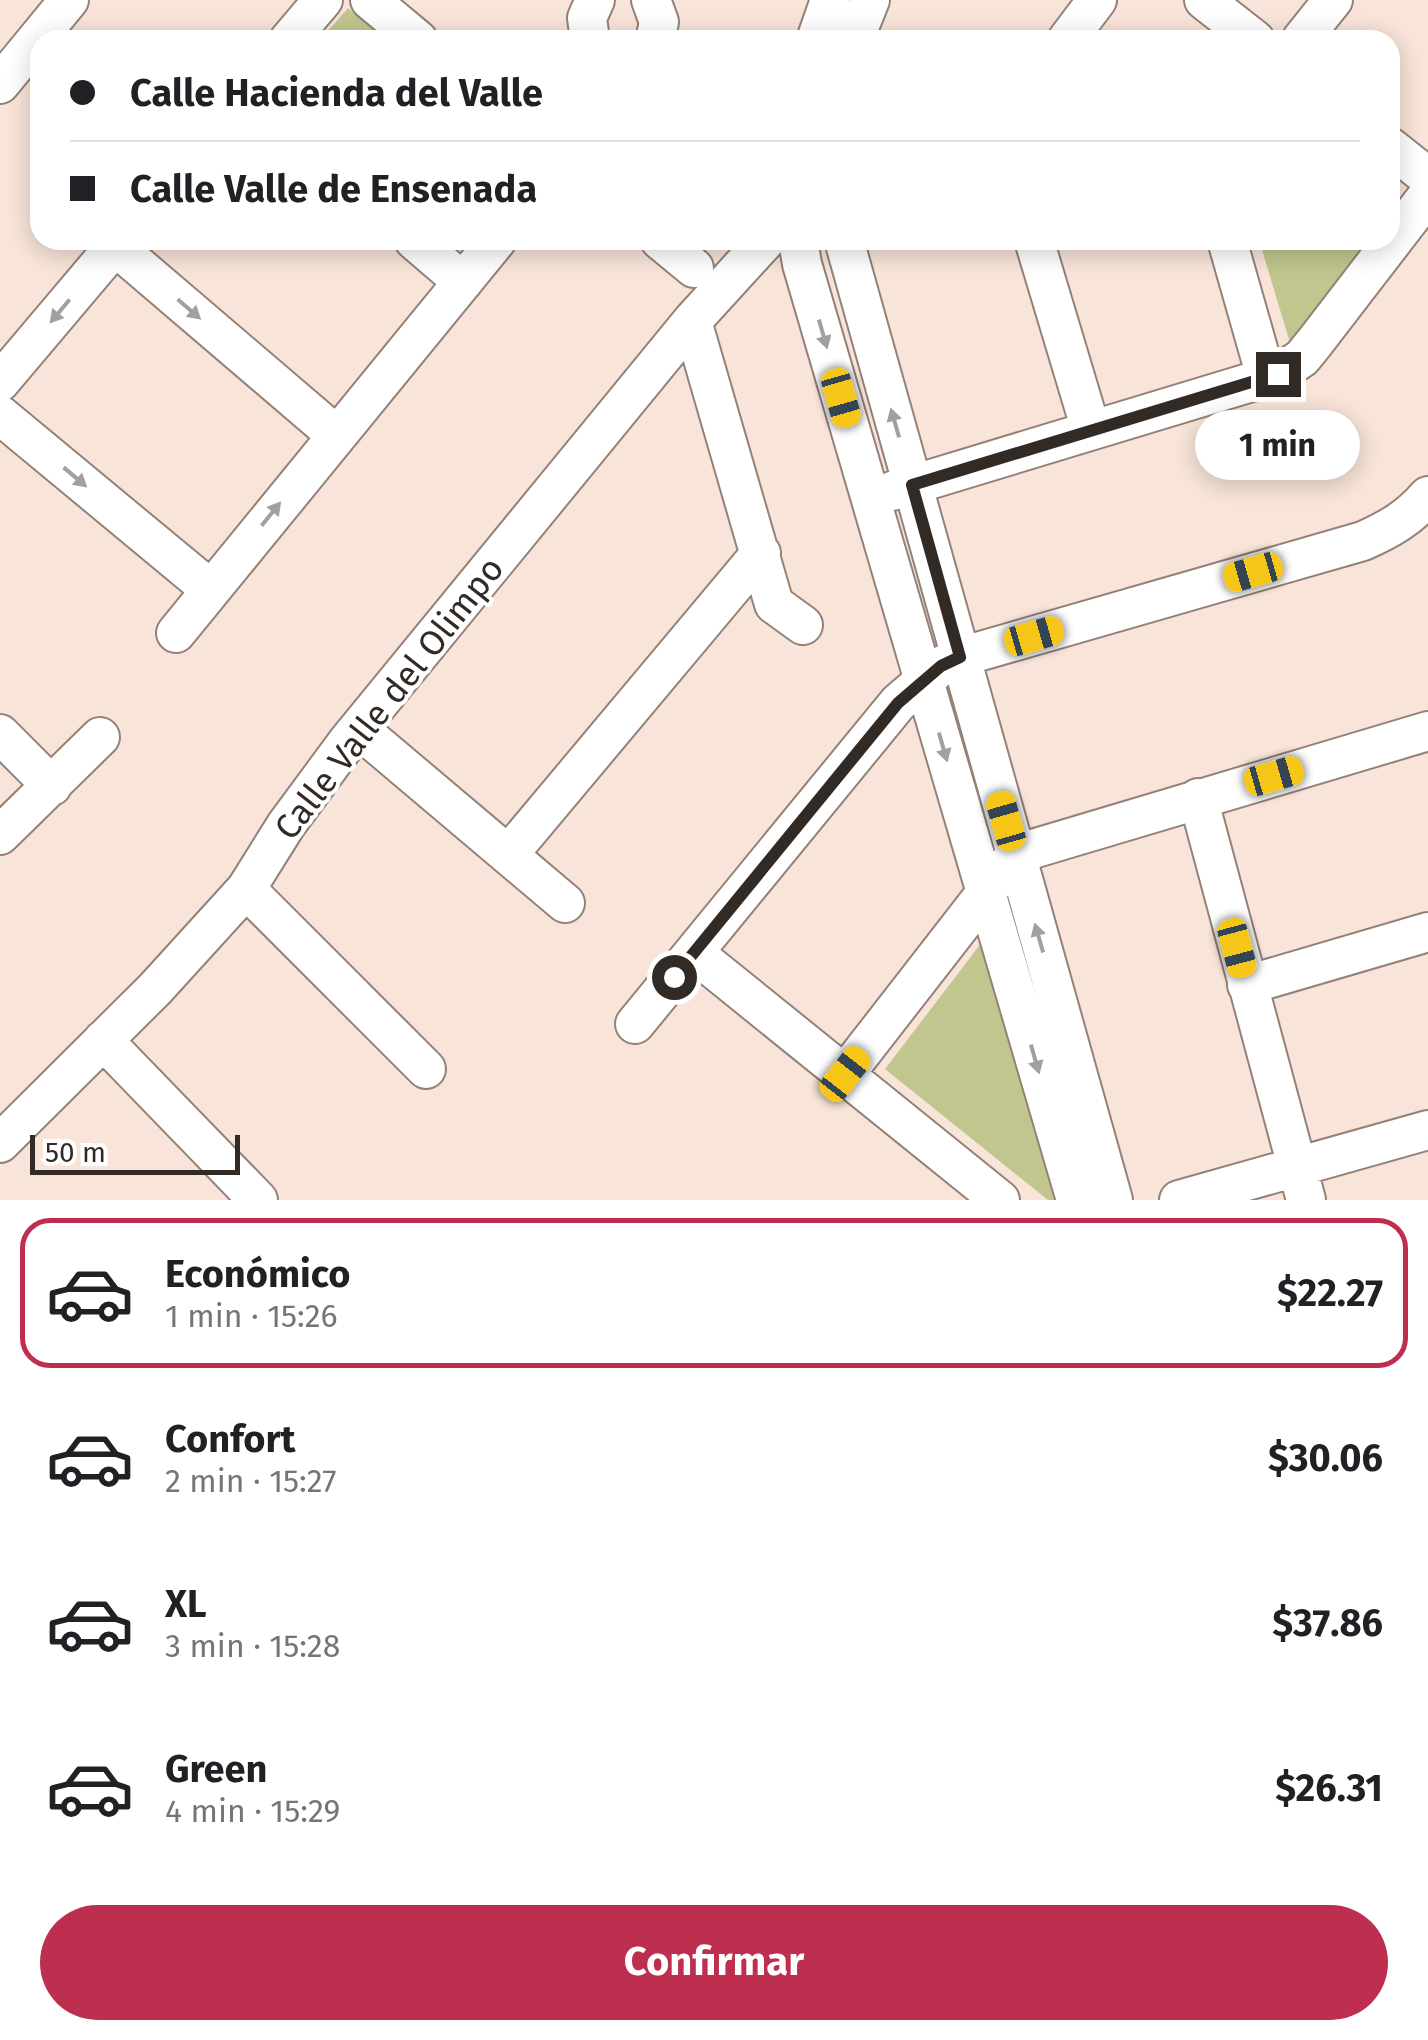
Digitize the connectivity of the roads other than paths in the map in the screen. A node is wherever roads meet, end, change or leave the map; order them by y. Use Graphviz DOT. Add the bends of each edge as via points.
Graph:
graph roads {
  1 [pos="69,0"];
  2 [pos="322,0"];
  3 [pos="370,0"];
  4 [pos="595,0"];
  5 [pos="830,0"];
  6 [pos="870,0"];
  7 [pos="1097,0"];
  8 [pos="1204,0"];
  9 [pos="1333,0"];
  10 [pos="44,30"];
  11 [pos="297,30"];
  12 [pos="406,30"];
  13 [pos="588,30"];
  14 [pos="820,30"];
  15 [pos="858,30"];
  16 [pos="1074,30"];
  17 [pos="1242,30"];
  18 [pos="1309,30"];
  19 [pos="30,47"];
  20 [pos="0,84"];
  21 [pos="1400,155"];
  22 [pos="1428,177"];
  23 [pos="1428,195"];
  24 [pos="1400,231"];
  25 [pos="112,250"];
  26 [pos="126,250"];
  27 [pos="426,250"];
  28 [pos="489,250"];
  29 [pos="672,250"];
  30 [pos="757,250"];
  31 [pos="801,250"];
  32 [pos="847,250"];
  33 [pos="1037,250"];
  34 [pos="1229,250"];
  35 [pos="1385,250"];
  36 [pos="694,268"];
  37 [pos="463,282"];
  38 [pos="692,321"];
  39 [pos="1266,377"];
  40 [pos="0,382"];
  41 [pos="0,414"];
  42 [pos="1091,430"];
  43 [pos="336,435"];
  44 [pos="912,485"];
  45 [pos="1428,496"];
  46 [pos="870,498"];
  47 [pos="760,553"];
  48 [pos="210,589"];
  49 [pos="803,626"];
  50 [pos="176,633"];
  51 [pos="960,657"];
  52 [pos="924,680"];
  53 [pos="359,729"];
  54 [pos="1428,731"];
  55 [pos="0,734"];
  56 [pos="100,737"];
  57 [pos="52,786"];
  58 [pos="1198,798"];
  59 [pos="0,836"];
  60 [pos="1016,854"];
  61 [pos="508,855"];
  62 [pos="246,888"];
  63 [pos="987,895"];
  64 [pos="565,903"];
  65 [pos="1428,932"];
  66 [pos="694,953"];
  67 [pos="1247,985"];
  68 [pos="635,1024"];
  69 [pos="103,1040"];
  70 [pos="426,1069"];
  71 [pos="845,1074"];
  72 [pos="1428,1130"];
  73 [pos="0,1143"];
  74 [pos="1301,1183"];
  75 [pos="238,1193"];
  76 [pos="1000,1200"];
  77 [pos="1076,1200"];
  78 [pos="1113,1200"];
  79 [pos="1179,1200"];
  1 -- 10 [label="street"];
  2 -- 11 [label="street"];
  3 -- 12 [label="street"];
  4 -- 13 [label="street"];
  5 -- 14 [label="street"];
  6 -- 15 [label="street"];
  7 -- 16 [label="street"];
  8 -- 17 [label="street"];
  9 -- 18 [label="street"];
  19 -- 20 [label="street"];
  21 -- 22 [label="street"];
  23 -- 24 [label="street"];
  25 -- 40 [label="street, one-way"];
  26 -- 43 [label="street, one-way"];
  27 -- 37 [label="street"];
  28 -- 37 [label="street"];
  29 -- 36 [label="street"];
  30 -- 38 [label="street, Calle Valle del Olimpo"];
  31 -- 46 [label="street, one-way"];
  44 -- 32 [label="street, one-way"];
  33 -- 42 [label="street"];
  34 -- 39 [label="street"];
  35 -- 39 [label="street" via="1302,358"];
  37 -- 43 [label="street"];
  38 -- 47 [label="street"];
  38 -- 53 [label="street, Calle Valle del Olimpo"];
  39 -- 42 [label="street"];
  41 -- 48 [label="street, one-way"];
  42 -- 44 [label="street"];
  48 -- 43 [label="street, one-way"];
  44 -- 46 [label="street"];
  44 -- 51 [label="street"];
  45 -- 51 [label="street" via="1402,522 1363,541"];
  46 -- 52 [label="street"];
  47 -- 49 [label="street" via="774,604"];
  47 -- 61 [label="street"];
  48 -- 50 [label="street"];
  51 -- 52 [label="street"];
  51 -- 60 [label="street"];
  52 -- 63 [label="street, one-way"];
  52 -- 66 [label="street" via="898,703"];
  53 -- 61 [label="street"];
  53 -- 62 [label="street, Calle Valle del Olimpo"];
  54 -- 58 [label="street"];
  55 -- 57 [label="street"];
  56 -- 57 [label="street"];
  57 -- 59 [label="street"];
  58 -- 60 [label="street"];
  58 -- 67 [label="street"];
  60 -- 63 [label="street"];
  78 -- 60 [label="street, one-way"];
  61 -- 64 [label="street"];
  62 -- 69 [label="street, Calle Valle del Olimpo"];
  62 -- 70 [label="street"];
  63 -- 71 [label="street"];
  63 -- 77 [label="street, one-way"];
  65 -- 67 [label="street"];
  66 -- 68 [label="street"];
  66 -- 71 [label="street"];
  67 -- 74 [label="street"];
  69 -- 73 [label="street, Calle Valle del Olimpo"];
  69 -- 75 [label="street"];
  71 -- 76 [label="street"];
  72 -- 74 [label="street"];
  74 -- 79 [label="street"];
}
